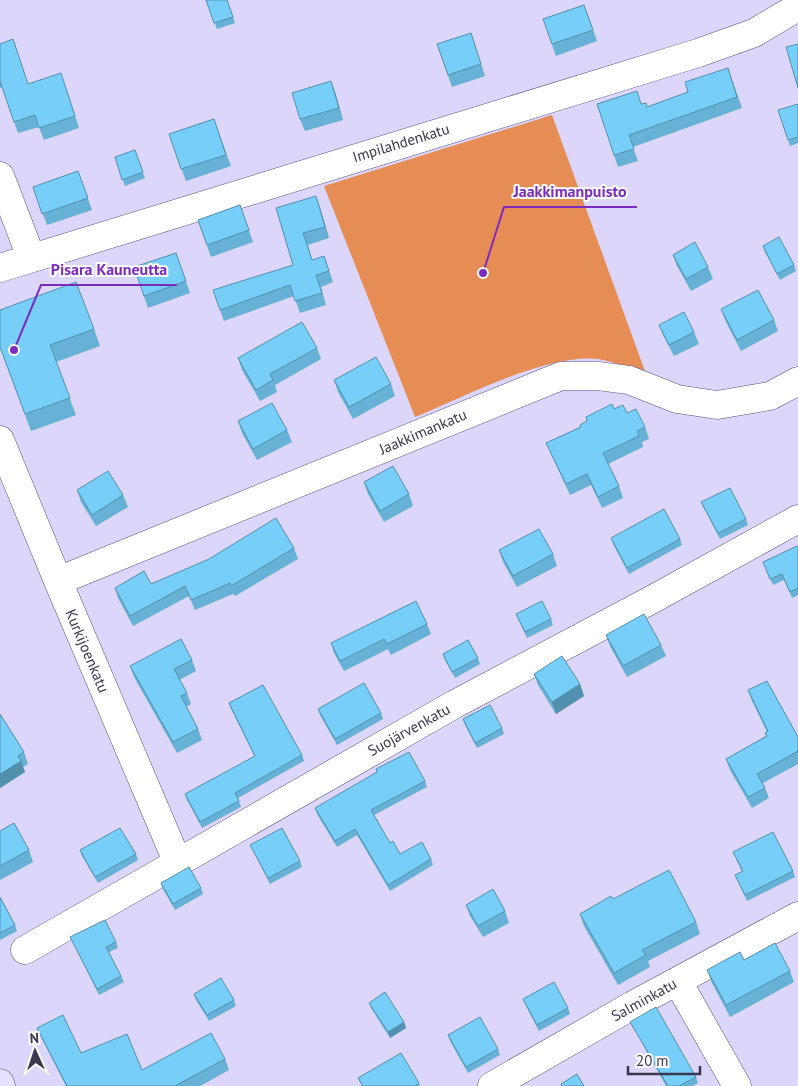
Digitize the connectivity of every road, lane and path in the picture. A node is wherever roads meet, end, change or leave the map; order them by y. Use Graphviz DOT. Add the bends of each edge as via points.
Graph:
graph roads {
  1 [pos="798,7"];
  2 [pos="0,176"];
  3 [pos="31,257"];
  4 [pos="0,268"];
  5 [pos="798,381"];
  6 [pos="0,440"];
  7 [pos="798,519"];
  8 [pos="58,581"];
  9 [pos="178,860"];
  10 [pos="798,916"];
  11 [pos="25,950"];
  12 [pos="678,982"];
  13 [pos="492,1086"];
  14 [pos="737,1086"];
  1 -- 3 [label="street, Impilahdenkatu" via="754,34"];
  2 -- 3 [label="street"];
  3 -- 4 [label="street, Impilahdenkatu"];
  5 -- 8 [label="street, Jaakkimankatu" via="770,396 717,405 677,399 629,380 562,376"];
  6 -- 8 [label="street, Kurkijoenkatu"];
  7 -- 9 [label="street, Suojärvenkatu" via="455,704"];
  8 -- 9 [label="street, Kurkijoenkatu"];
  9 -- 11 [label="street, Suojärvenkatu"];
  10 -- 12 [label="street, Salminkatu"];
  12 -- 13 [label="street, Salminkatu"];
  12 -- 14 [label="street"];
}
